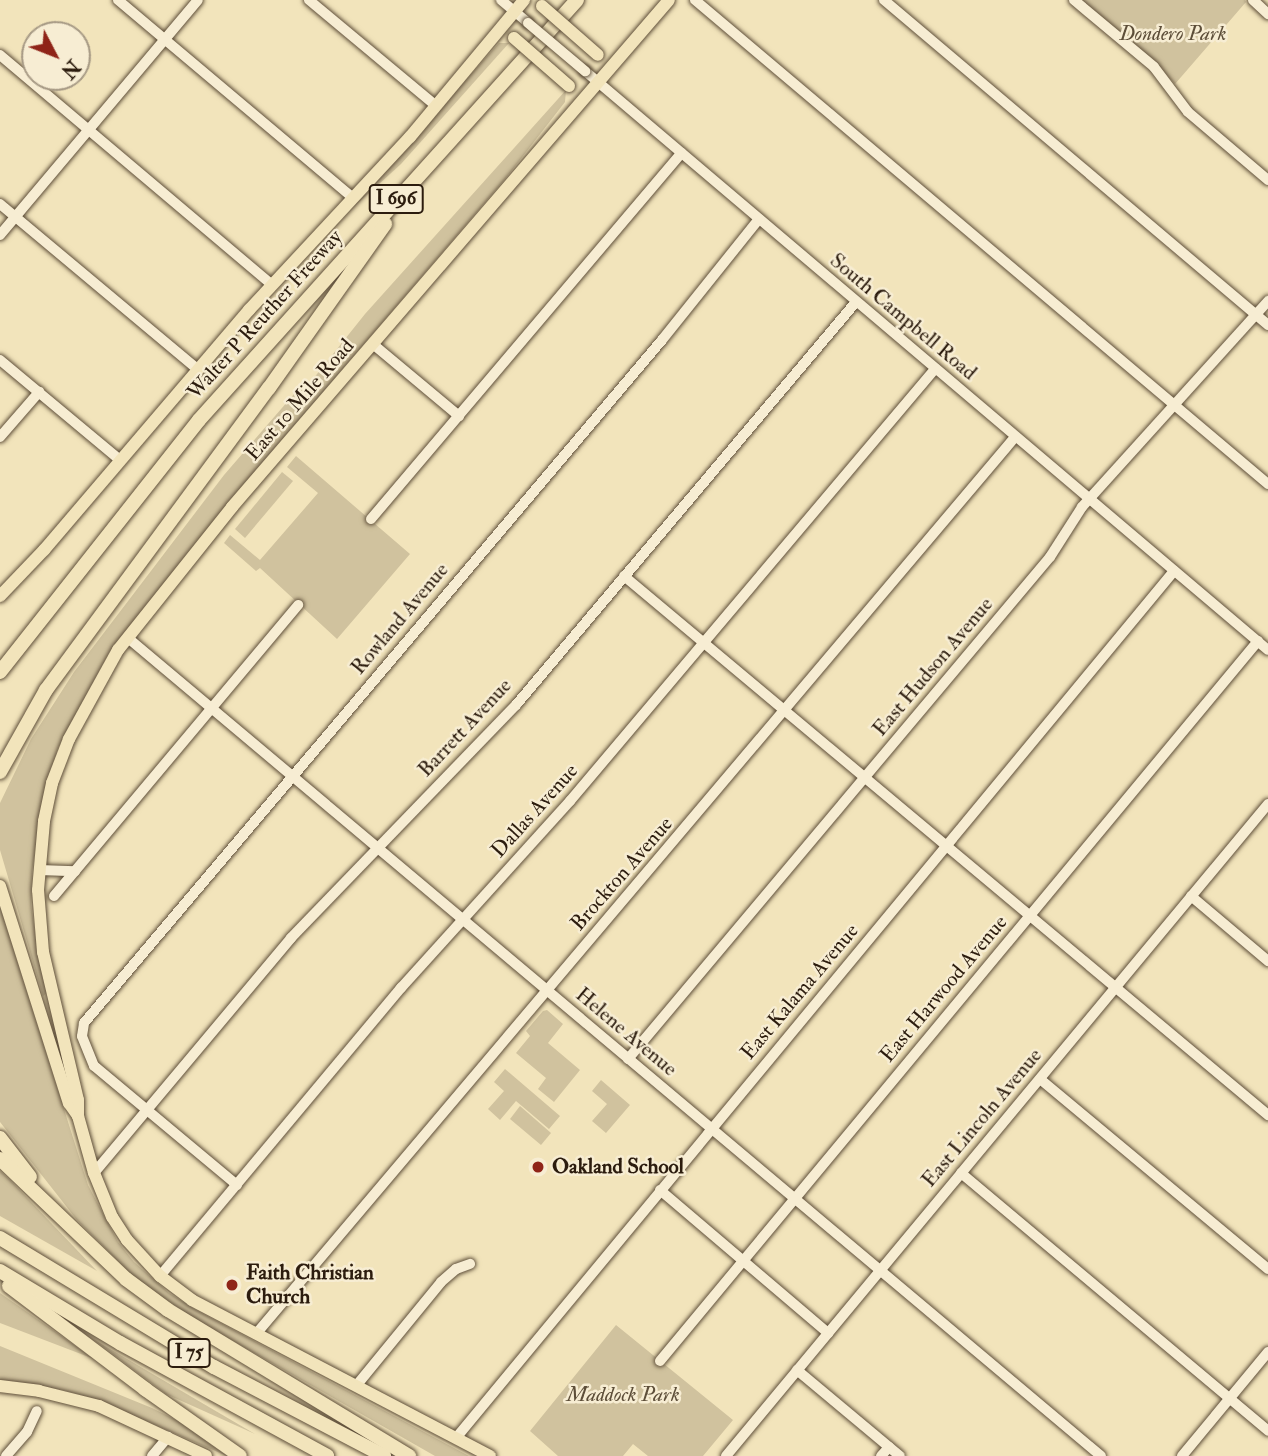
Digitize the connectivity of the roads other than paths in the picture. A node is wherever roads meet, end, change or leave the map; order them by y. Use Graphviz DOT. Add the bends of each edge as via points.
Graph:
graph roads {
  1 [pos="118,0"];
  2 [pos="198,0"];
  3 [pos="309,0"];
  4 [pos="501,0"];
  5 [pos="524,0"];
  6 [pos="577,0"];
  7 [pos="669,0"];
  8 [pos="695,0"];
  9 [pos="884,0"];
  10 [pos="1074,0"];
  11 [pos="1253,0"];
  12 [pos="541,3"];
  13 [pos="515,12"];
  14 [pos="1268,14"];
  15 [pos="165,39"];
  16 [pos="491,41"];
  17 [pos="621,52"];
  18 [pos="0,55"];
  19 [pos="597,81"];
  20 [pos="436,106"];
  21 [pos="89,130"];
  22 [pos="681,153"];
  23 [pos="423,169"];
  24 [pos="1268,180"];
  25 [pos="512,182"];
  26 [pos="353,198"];
  27 [pos="0,204"];
  28 [pos="15,217"];
  29 [pos="759,219"];
  30 [pos="0,234"];
  31 [pos="272,285"];
  32 [pos="1268,301"];
  33 [pos="856,302"];
  34 [pos="1256,314"];
  35 [pos="1268,325"];
  36 [pos="374,345"];
  37 [pos="0,360"];
  38 [pos="197,369"];
  39 [pos="935,369"];
  40 [pos="38,392"];
  41 [pos="1174,405"];
  42 [pos="459,416"];
  43 [pos="0,437"];
  44 [pos="1015,437"];
  45 [pos="120,460"];
  46 [pos="1268,484"];
  47 [pos="1088,500"];
  48 [pos="371,519"];
  49 [pos="1174,571"];
  50 [pos="624,576"];
  51 [pos="0,596"];
  52 [pos="298,606"];
  53 [pos="128,638"];
  54 [pos="1258,641"];
  55 [pos="705,643"];
  56 [pos="1268,649"];
  57 [pos="0,672"];
  58 [pos="212,709"];
  59 [pos="785,711"];
  60 [pos="0,772"];
  61 [pos="293,777"];
  62 [pos="864,778"];
  63 [pos="1268,805"];
  64 [pos="946,846"];
  65 [pos="377,848"];
  66 [pos="39,870"];
  67 [pos="75,871"];
  68 [pos="0,886"];
  69 [pos="54,896"];
  70 [pos="1191,896"];
  71 [pos="1030,915"];
  72 [pos="462,920"];
  73 [pos="1268,961"];
  74 [pos="1115,988"];
  75 [pos="546,990"];
  76 [pos="628,1059"];
  77 [pos="1040,1079"];
  78 [pos="148,1111"];
  79 [pos="1268,1115"];
  80 [pos="78,1116"];
  81 [pos="711,1129"];
  82 [pos="0,1138"];
  83 [pos="0,1159"];
  84 [pos="94,1173"];
  85 [pos="961,1173"];
  86 [pos="237,1185"];
  87 [pos="660,1190"];
  88 [pos="794,1199"];
  89 [pos="64,1219"];
  90 [pos="0,1238"];
  91 [pos="744,1260"];
  92 [pos="470,1264"];
  93 [pos="1268,1269"];
  94 [pos="0,1271"];
  95 [pos="880,1271"];
  96 [pos="160,1276"];
  97 [pos="0,1278"];
  98 [pos="828,1333"];
  99 [pos="256,1334"];
  100 [pos="1268,1352"];
  101 [pos="660,1361"];
  102 [pos="797,1370"];
  103 [pos="0,1386"];
  104 [pos="356,1386"];
  105 [pos="1230,1399"];
  106 [pos="37,1411"];
  107 [pos="1268,1431"];
  108 [pos="168,1437"];
  109 [pos="456,1438"];
  110 [pos="889,1447"];
  111 [pos="6,1456"];
  112 [pos="152,1456"];
  113 [pos="206,1456"];
  114 [pos="240,1456"];
  115 [pos="327,1456"];
  116 [pos="384,1456"];
  117 [pos="409,1456"];
  118 [pos="490,1456"];
  119 [pos="726,1456"];
  120 [pos="881,1456"];
  121 [pos="900,1456"];
  122 [pos="1101,1456"];
  123 [pos="1182,1456"];
  1 -- 15 [label="street"];
  2 -- 15 [label="street"];
  3 -- 20 [label="street"];
  4 -- 13 [label="street, South Campbell Road"];
  5 -- 13 [label="main road"];
  6 -- 23 [label="highway, Walter P Reuther Freeway / I 696"];
  7 -- 17 [label="main road, East 10 Mile Road"];
  8 -- 41 [label="street"];
  9 -- 34 [label="street"];
  10 -- 24 [label="street" via="1154,67 1188,112"];
  11 -- 14 [label="street"];
  12 -- 17 [label="main road, bridge" via="598,55"];
  13 -- 16 [label="main road"];
  13 -- 19 [label="street, South Campbell Road, bridge"];
  15 -- 21 [label="street"];
  15 -- 26 [label="street"];
  16 -- 20 [label="main road"];
  16 -- 25 [label="main road, bridge" via="502,36 514,38 569,86 571,94"];
  17 -- 19 [label="main road, East 10 Mile Road"];
  18 -- 21 [label="street"];
  19 -- 22 [label="street, South Campbell Road"];
  19 -- 25 [label="main road, East 10 Mile Road"];
  20 -- 26 [label="main road"];
  21 -- 28 [label="street"];
  21 -- 31 [label="street"];
  22 -- 29 [label="street, South Campbell Road"];
  22 -- 42 [label="street"];
  23 -- 57 [label="highway, Walter P Reuther Freeway / I 696" via="199,420"];
  23 -- 60 [label="highway" via="269,388 46,690"];
  25 -- 36 [label="main road, East 10 Mile Road"];
  26 -- 31 [label="main road"];
  27 -- 28 [label="street"];
  28 -- 30 [label="street"];
  28 -- 38 [label="street"];
  29 -- 33 [label="street, South Campbell Road"];
  29 -- 61 [label="street, Rowland Avenue"];
  31 -- 38 [label="main road"];
  32 -- 34 [label="street, East Hudson Avenue"];
  33 -- 39 [label="street, South Campbell Road"];
  33 -- 50 [label="street, Barrett Avenue"];
  34 -- 35 [label="street"];
  34 -- 41 [label="street, East Hudson Avenue"];
  36 -- 42 [label="street"];
  36 -- 53 [label="main road, East 10 Mile Road" via="232,507"];
  37 -- 40 [label="street"];
  38 -- 45 [label="main road"];
  39 -- 44 [label="street, South Campbell Road"];
  39 -- 55 [label="street, Dallas Avenue"];
  40 -- 43 [label="street"];
  40 -- 45 [label="street"];
  41 -- 46 [label="street"];
  41 -- 47 [label="street, East Hudson Avenue"];
  42 -- 48 [label="street"];
  44 -- 47 [label="street, South Campbell Road"];
  44 -- 59 [label="street, Brockton Avenue"];
  45 -- 51 [label="main road"];
  47 -- 49 [label="street, South Campbell Road"];
  47 -- 62 [label="street, East Hudson Avenue" via="1050,557"];
  49 -- 54 [label="street, South Campbell Road"];
  49 -- 64 [label="street, East Kalama Avenue"];
  50 -- 55 [label="street"];
  50 -- 65 [label="street, Barrett Avenue" via="516,705"];
  52 -- 58 [label="street"];
  53 -- 58 [label="street, Helene Avenue"];
  53 -- 66 [label="main road, East 10 Mile Road" via="69,739 52,783"];
  54 -- 56 [label="street, South Campbell Road"];
  54 -- 71 [label="street, East Harwood Avenue"];
  55 -- 59 [label="street"];
  55 -- 72 [label="street, Dallas Avenue"];
  58 -- 61 [label="street, Helene Avenue"];
  58 -- 67 [label="street"];
  59 -- 62 [label="street"];
  59 -- 75 [label="street, Brockton Avenue"];
  61 -- 65 [label="street, Helene Avenue"];
  61 -- 78 [label="street, Rowland Avenue" via="84,1023 82,1035 94,1066"];
  62 -- 64 [label="street"];
  62 -- 76 [label="street, East Hudson Avenue"];
  63 -- 70 [label="street, East Lincoln Avenue"];
  64 -- 71 [label="street"];
  64 -- 81 [label="street, East Kalama Avenue"];
  65 -- 72 [label="street, Helene Avenue"];
  65 -- 78 [label="street, Barrett Avenue" via="291,938"];
  66 -- 67 [label="street"];
  66 -- 80 [label="main road, East 10 Mile Road" via="42,941"];
  67 -- 69 [label="street"];
  68 -- 80 [label="main road" via="69,1102"];
  70 -- 73 [label="street"];
  70 -- 74 [label="street, East Lincoln Avenue"];
  71 -- 74 [label="street"];
  71 -- 88 [label="street, East Harwood Avenue"];
  72 -- 75 [label="street, Helene Avenue"];
  72 -- 86 [label="street, Dallas Avenue"];
  74 -- 77 [label="street, East Lincoln Avenue"];
  74 -- 79 [label="street"];
  75 -- 76 [label="street, Helene Avenue"];
  75 -- 99 [label="street, Brockton Avenue"];
  76 -- 81 [label="street, Helene Avenue"];
  77 -- 85 [label="street, East Lincoln Avenue"];
  77 -- 93 [label="street"];
  78 -- 84 [label="street, Barrett Avenue"];
  78 -- 86 [label="street"];
  80 -- 84 [label="main road"];
  81 -- 87 [label="street, East Kalama Avenue"];
  81 -- 88 [label="street, Helene Avenue"];
  82 -- 89 [label="highway"];
  83 -- 89 [label="highway"];
  84 -- 96 [label="main road" via="112,1217"];
  85 -- 95 [label="street, East Lincoln Avenue"];
  85 -- 105 [label="street"];
  86 -- 96 [label="street, Dallas Avenue"];
  87 -- 91 [label="street"];
  87 -- 109 [label="street, East Kalama Avenue"];
  88 -- 91 [label="street, East Harwood Avenue"];
  88 -- 95 [label="street, Helene Avenue"];
  89 -- 117 [label="highway" via="126,1279 168,1310"];
  90 -- 116 [label="highway, I 75" via="214,1367"];
  91 -- 98 [label="street"];
  91 -- 101 [label="street, East Harwood Avenue"];
  92 -- 104 [label="street" via="441,1282"];
  94 -- 115 [label="highway, I 75" via="120,1343"];
  95 -- 98 [label="street, East Lincoln Avenue"];
  95 -- 122 [label="street, Helene Avenue"];
  96 -- 99 [label="main road" via="192,1300"];
  97 -- 114 [label="highway"];
  98 -- 102 [label="street, East Lincoln Avenue"];
  99 -- 104 [label="main road"];
  100 -- 105 [label="street"];
  102 -- 110 [label="street"];
  102 -- 119 [label="street, East Lincoln Avenue"];
  103 -- 108 [label="main road" via="99,1406"];
  104 -- 109 [label="main road"];
  105 -- 107 [label="street"];
  105 -- 123 [label="street"];
  106 -- 111 [label="street" via="27,1432"];
  108 -- 112 [label="street"];
  108 -- 113 [label="main road"];
  109 -- 118 [label="main road"];
  110 -- 120 [label="street"];
  110 -- 121 [label="street"];
}
